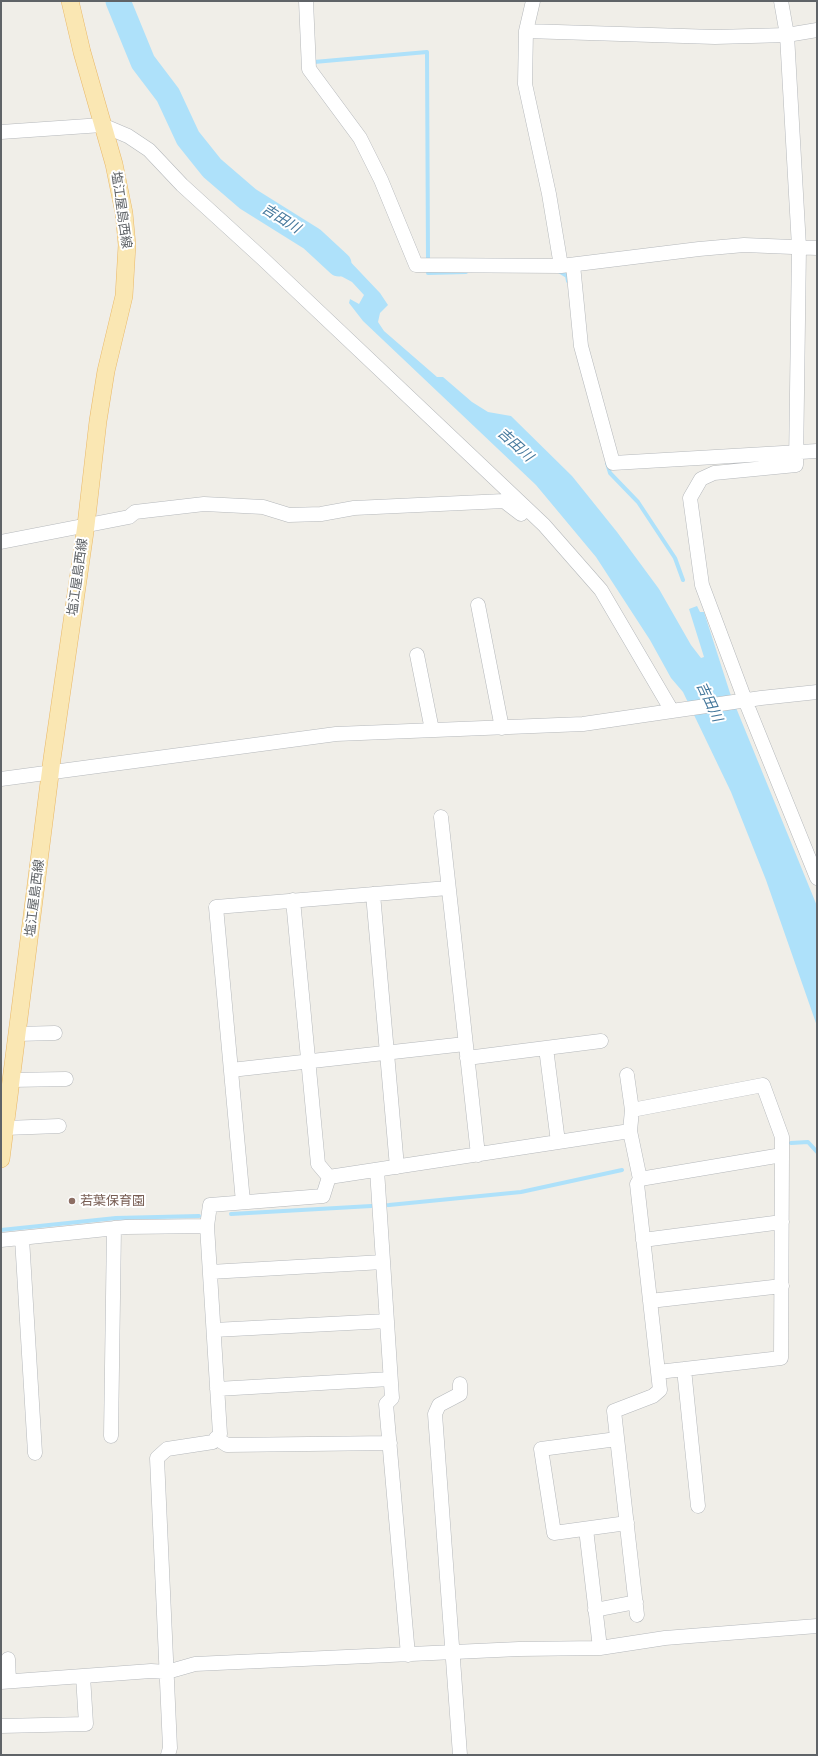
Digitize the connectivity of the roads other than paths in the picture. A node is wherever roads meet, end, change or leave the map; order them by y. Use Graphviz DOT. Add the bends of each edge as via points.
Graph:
graph roads {
  1 [pos="70,1"];
  2 [pos="306,1"];
  3 [pos="533,1"];
  4 [pos="781,1"];
  5 [pos="526,30"];
  6 [pos="817,30"];
  7 [pos="787,35"];
  8 [pos="102,125"];
  9 [pos="1,132"];
  10 [pos="799,247"];
  11 [pos="817,248"];
  12 [pos="567,266"];
  13 [pos="817,451"];
  14 [pos="795,453"];
  15 [pos="86,525"];
  16 [pos="544,525"];
  17 [pos="1,542"];
  18 [pos="478,605"];
  19 [pos="417,655"];
  20 [pos="817,692"];
  21 [pos="742,700"];
  22 [pos="678,711"];
  23 [pos="502,728"];
  24 [pos="432,730"];
  25 [pos="51,773"];
  26 [pos="1,779"];
  27 [pos="441,817"];
  28 [pos="817,878"];
  29 [pos="448,888"];
  30 [pos="372,894"];
  31 [pos="293,900"];
  32 [pos="55,1033"];
  33 [pos="17,1034"];
  34 [pos="601,1041"];
  35 [pos="465,1044"];
  36 [pos="546,1048"];
  37 [pos="387,1052"];
  38 [pos="467,1058"];
  39 [pos="308,1061"];
  40 [pos="231,1070"];
  41 [pos="627,1075"];
  42 [pos="66,1079"];
  43 [pos="11,1080"];
  44 [pos="632,1110"];
  45 [pos="60,1126"];
  46 [pos="5,1128"];
  47 [pos="630,1131"];
  48 [pos="558,1142"];
  49 [pos="478,1155"];
  50 [pos="782,1155"];
  51 [pos="1,1159"];
  52 [pos="397,1167"];
  53 [pos="377,1170"];
  54 [pos="329,1177"];
  55 [pos="640,1179"];
  56 [pos="243,1202"];
  57 [pos="782,1222"];
  58 [pos="207,1226"];
  59 [pos="114,1228"];
  60 [pos="22,1238"];
  61 [pos="1,1240"];
  62 [pos="643,1240"];
  63 [pos="383,1262"];
  64 [pos="210,1272"];
  65 [pos="782,1286"];
  66 [pos="650,1301"];
  67 [pos="387,1321"];
  68 [pos="214,1330"];
  69 [pos="684,1369"];
  70 [pos="658,1372"];
  71 [pos="390,1379"];
  72 [pos="460,1384"];
  73 [pos="217,1388"];
  74 [pos="111,1436"];
  75 [pos="216,1438"];
  76 [pos="617,1439"];
  77 [pos="390,1443"];
  78 [pos="34,1453"];
  79 [pos="698,1506"];
  80 [pos="627,1523"];
  81 [pos="586,1529"];
  82 [pos="595,1610"];
  83 [pos="817,1626"];
  84 [pos="600,1648"];
  85 [pos="452,1653"];
  86 [pos="408,1656"];
  87 [pos="8,1659"];
  88 [pos="166,1672"];
  89 [pos="83,1676"];
  90 [pos="5,1682"];
  91 [pos="1,1726"];
  92 [pos="168,1755"];
  93 [pos="460,1755"];
  1 -- 8 [label="main road, 塩江屋島西線"];
  2 -- 12 [label="street" via="309,69 360,138 416,265"];
  3 -- 5 [label="street"];
  4 -- 7 [label="street"];
  5 -- 7 [label="street" via="655,36"];
  5 -- 12 [label="street" via="525,84"];
  6 -- 7 [label="street"];
  7 -- 10 [label="street"];
  8 -- 9 [label="street"];
  8 -- 15 [label="main road, 塩江屋島西線" via="114,164 124,213 127,245 124,296 105,378"];
  8 -- 16 [label="street" via="128,136 149,150 182,186 268,263"];
  10 -- 11 [label="street"];
  10 -- 12 [label="street" via="744,245"];
  10 -- 14 [label="street"];
  12 -- 14 [label="street" via="581,346 613,463"];
  13 -- 14 [label="street"];
  14 -- 21 [label="street" via="796,465 714,473 701,479 690,498 702,585"];
  15 -- 16 [label="street" via="129,517 135,512 204,504 263,507 289,515 321,514 354,508 504,501 536,524"];
  15 -- 17 [label="street"];
  15 -- 25 [label="main road, 塩江屋島西線"];
  16 -- 22 [label="street" via="601,590"];
  18 -- 23 [label="street"];
  19 -- 24 [label="street"];
  20 -- 21 [label="street"];
  21 -- 22 [label="street"];
  21 -- 28 [label="street"];
  22 -- 23 [label="street" via="583,724"];
  23 -- 24 [label="street"];
  24 -- 25 [label="street" via="336,734"];
  25 -- 26 [label="street"];
  25 -- 33 [label="main road, 塩江屋島西線"];
  27 -- 29 [label="street"];
  29 -- 30 [label="street"];
  29 -- 35 [label="street"];
  30 -- 31 [label="street"];
  30 -- 37 [label="street"];
  31 -- 39 [label="street"];
  31 -- 40 [label="street" via="216,907"];
  32 -- 33 [label="street"];
  33 -- 43 [label="main road, 塩江屋島西線"];
  34 -- 36 [label="street"];
  35 -- 37 [label="street"];
  35 -- 38 [label="street"];
  36 -- 38 [label="street"];
  36 -- 48 [label="street"];
  37 -- 39 [label="street"];
  37 -- 52 [label="street"];
  38 -- 49 [label="street"];
  39 -- 40 [label="street"];
  39 -- 54 [label="street" via="318,1164"];
  40 -- 56 [label="street"];
  41 -- 44 [label="street"];
  42 -- 43 [label="street"];
  43 -- 46 [label="main road, 塩江屋島西線"];
  44 -- 47 [label="street"];
  44 -- 50 [label="street" via="763,1085 782,1137"];
  45 -- 46 [label="street"];
  46 -- 51 [label="main road, 塩江屋島西線"];
  47 -- 48 [label="street"];
  47 -- 55 [label="street"];
  48 -- 49 [label="street"];
  49 -- 52 [label="street"];
  50 -- 55 [label="street"];
  50 -- 57 [label="street"];
  52 -- 53 [label="street"];
  53 -- 54 [label="street"];
  53 -- 63 [label="street"];
  54 -- 56 [label="street" via="323,1196"];
  55 -- 62 [label="street" via="637,1184"];
  56 -- 58 [label="street" via="210,1205"];
  57 -- 62 [label="street"];
  57 -- 65 [label="street"];
  58 -- 59 [label="street"];
  58 -- 64 [label="street"];
  59 -- 60 [label="street"];
  59 -- 74 [label="street"];
  60 -- 61 [label="street"];
  60 -- 78 [label="street"];
  62 -- 66 [label="street"];
  63 -- 64 [label="street"];
  63 -- 67 [label="street"];
  64 -- 68 [label="street"];
  65 -- 66 [label="street"];
  65 -- 69 [label="street" via="781,1358"];
  66 -- 70 [label="street"];
  67 -- 68 [label="street"];
  67 -- 71 [label="street"];
  68 -- 73 [label="street"];
  69 -- 70 [label="street"];
  69 -- 79 [label="street"];
  70 -- 76 [label="street" via="660,1390 653,1396 614,1411"];
  71 -- 73 [label="street"];
  71 -- 77 [label="street" via="392,1398 386,1404"];
  72 -- 85 [label="street" via="460,1394 439,1405 435,1414"];
  73 -- 75 [label="street" via="220,1434"];
  75 -- 77 [label="street" via="227,1445"];
  75 -- 88 [label="street" via="213,1442 167,1449 157,1458"];
  76 -- 80 [label="street"];
  76 -- 81 [label="street" via="541,1449 554,1533"];
  77 -- 86 [label="street"];
  80 -- 81 [label="street"];
  80 -- 82 [label="street" via="636,1609"];
  81 -- 82 [label="street"];
  82 -- 84 [label="street"];
  83 -- 84 [label="street" via="665,1638"];
  84 -- 85 [label="street"];
  85 -- 86 [label="street"];
  85 -- 93 [label="street"];
  86 -- 88 [label="street" via="195,1664"];
  87 -- 90 [label="street"];
  88 -- 89 [label="street"];
  88 -- 92 [label="street"];
  89 -- 90 [label="street"];
  89 -- 91 [label="street" via="86,1724"];
}
